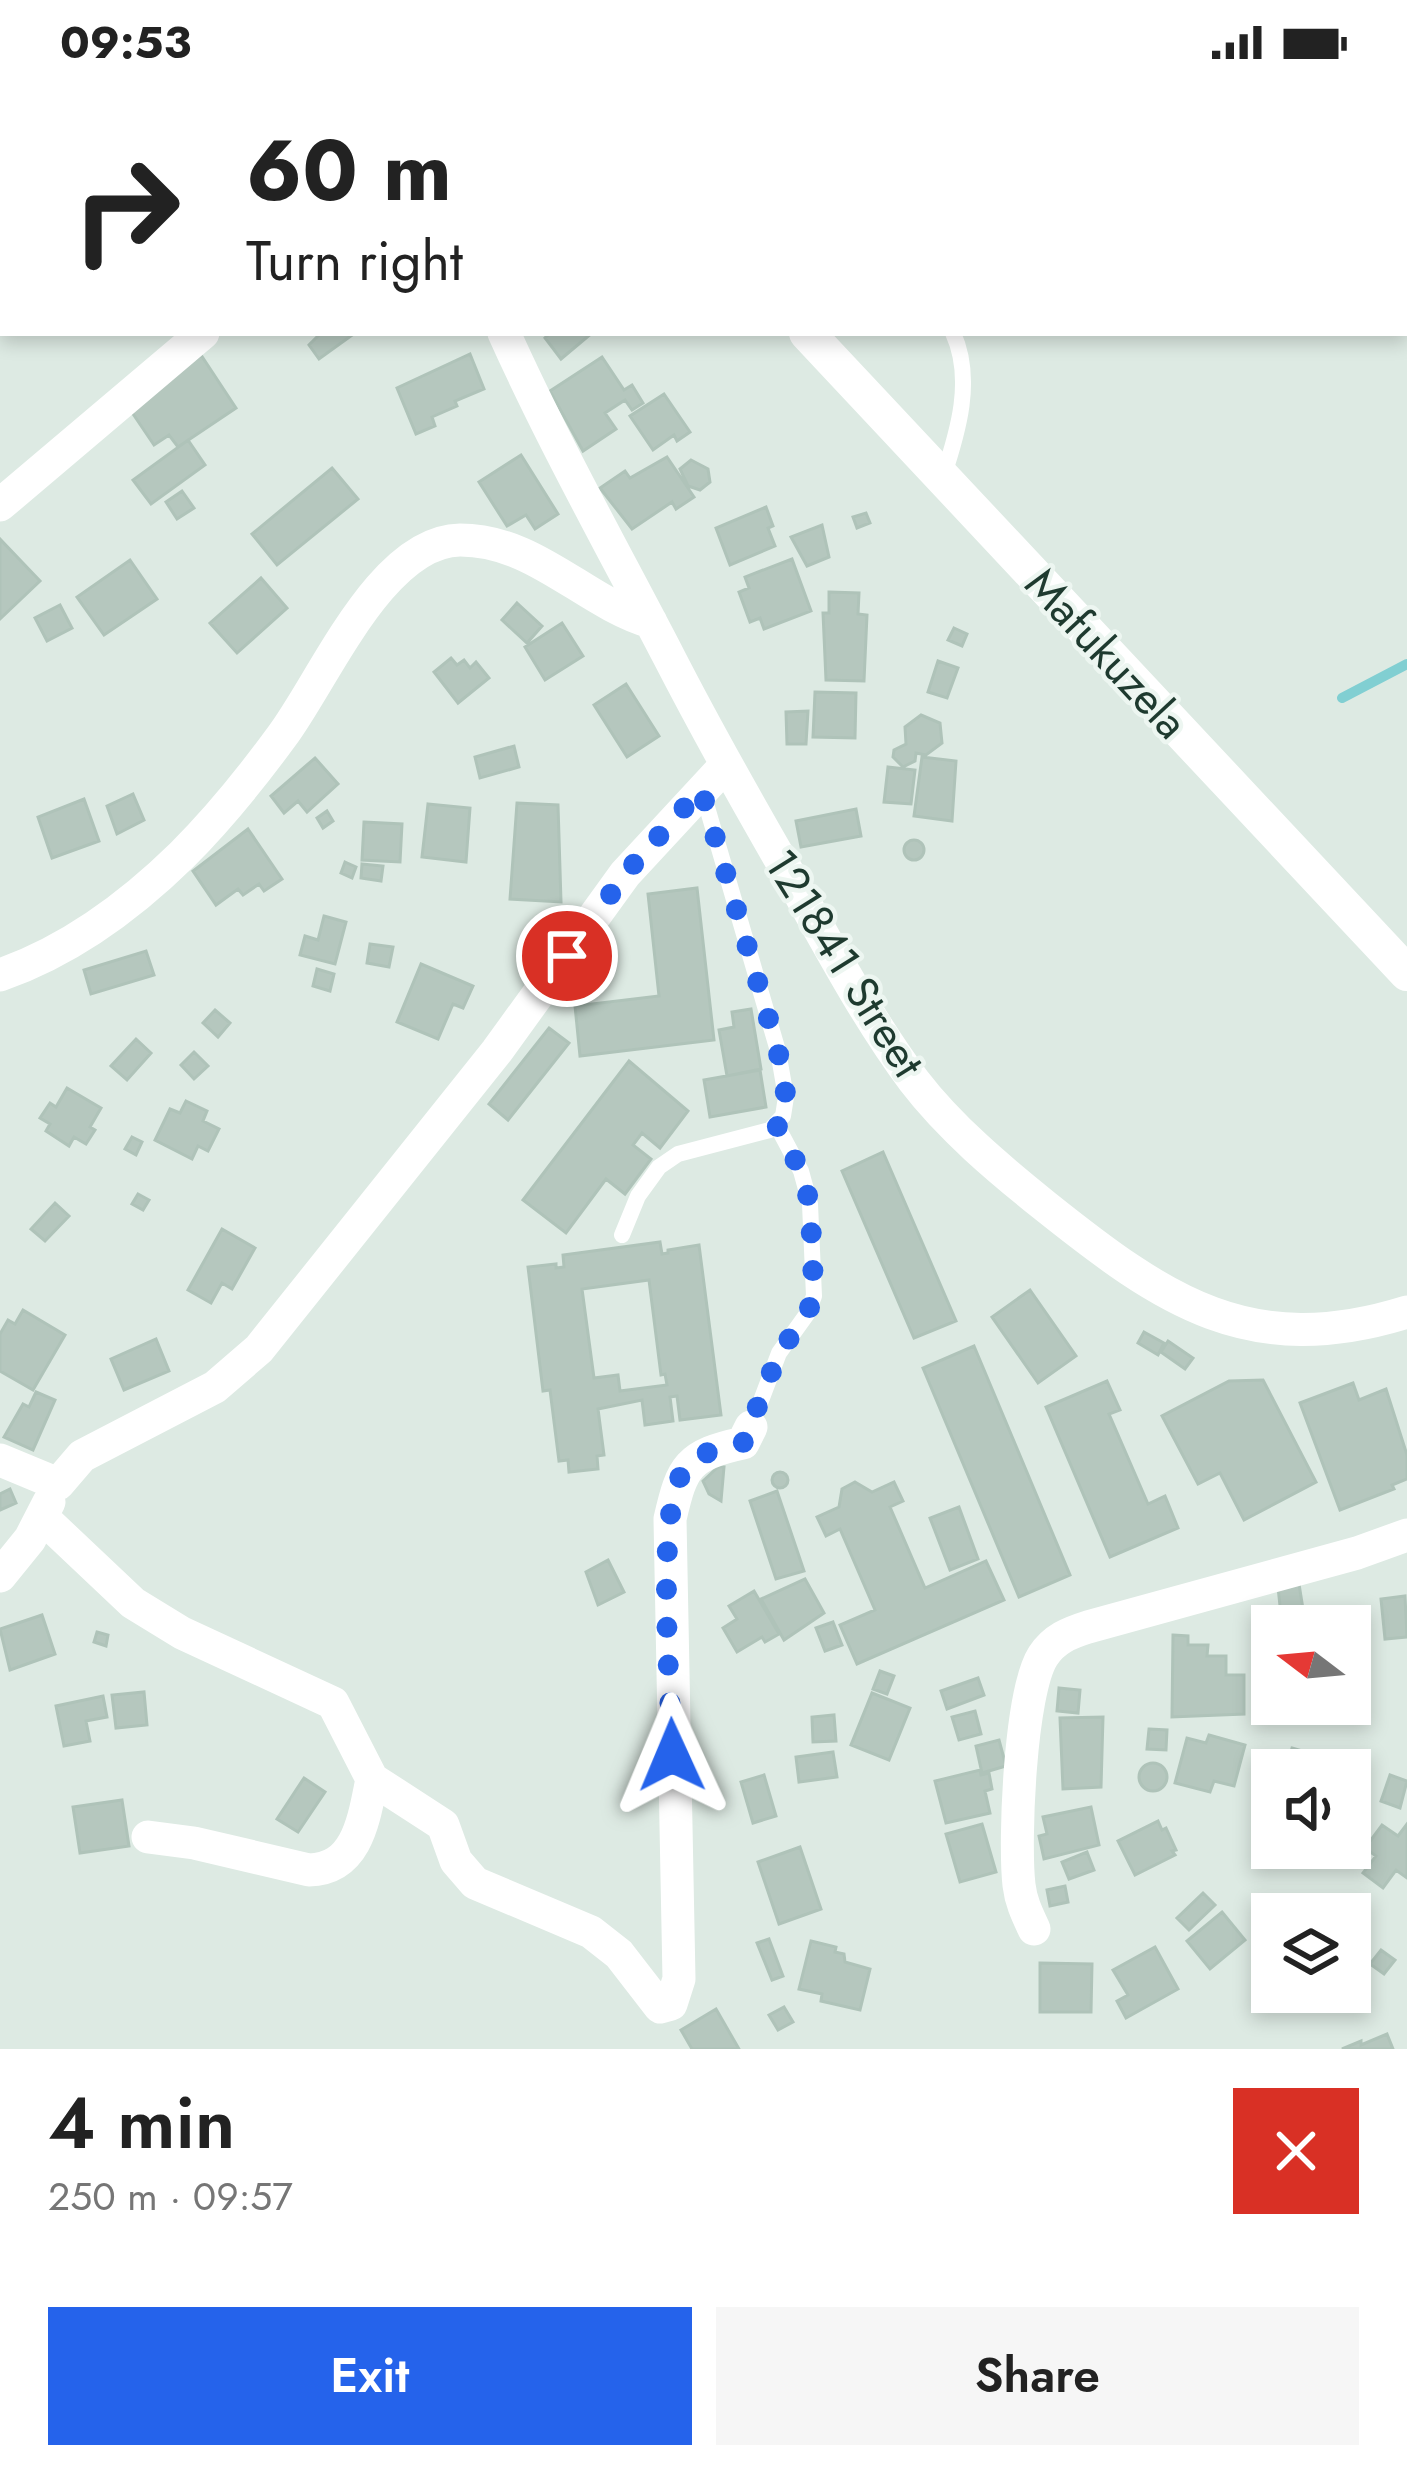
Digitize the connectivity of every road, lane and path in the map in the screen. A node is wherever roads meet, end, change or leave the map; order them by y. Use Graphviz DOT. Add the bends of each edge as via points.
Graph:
graph roads {
  1 [pos="199,336"];
  2 [pos="505,336"];
  3 [pos="809,336"];
  4 [pos="954,336"];
  5 [pos="943,478"];
  6 [pos="0,505"];
  7 [pos="651,622"];
  8 [pos="713,777"];
  9 [pos="1407,973"];
  10 [pos="0,975"];
  11 [pos="776,1124"];
  12 [pos="622,1234"];
  13 [pos="1407,1312"];
  14 [pos="751,1426"];
  15 [pos="0,1460"];
  16 [pos="58,1484"];
  17 [pos="42,1517"];
  18 [pos="1407,1535"];
  19 [pos="0,1576"];
  20 [pos="372,1779"];
  21 [pos="148,1837"];
  22 [pos="1034,1929"];
  1 -- 6 [label="street"];
  2 -- 7 [label="street, 121841 Street"];
  3 -- 5 [label="main road, Mafukuzela"];
  4 -- 5 [label="lane" via="962,395"];
  5 -- 9 [label="main road, Mafukuzela"];
  7 -- 8 [label="street, 121841 Street"];
  7 -- 10 [label="street" via="499,546 461,540 410,557 377,591 283,735 181,856 77,940"];
  8 -- 11 [label="lane" via="778,1051 786,1096"];
  8 -- 13 [label="street, 121841 Street" via="916,1084 1047,1208 1124,1267 1227,1320 1315,1331"];
  8 -- 16 [label="street" via="625,874 497,1051 259,1349 215,1387 82,1456"];
  11 -- 12 [label="lane" via="659,1167"];
  11 -- 14 [label="lane" via="810,1204 814,1296 779,1353"];
  14 -- 20 [label="street" via="743,1443 699,1456 681,1474 670,1519 679,1979 671,2003 660,2007 591,1932 475,1883 456,1861 443,1825"];
  15 -- 16 [label="street"];
  16 -- 17 [label="street"];
  17 -- 19 [label="street"];
  17 -- 20 [label="street" via="133,1603 333,1703"];
  18 -- 22 [label="street" via="1088,1627 1046,1652 1033,1682 1019,1830 1019,1883"];
  20 -- 21 [label="street" via="355,1841 344,1860 326,1869"];
}
